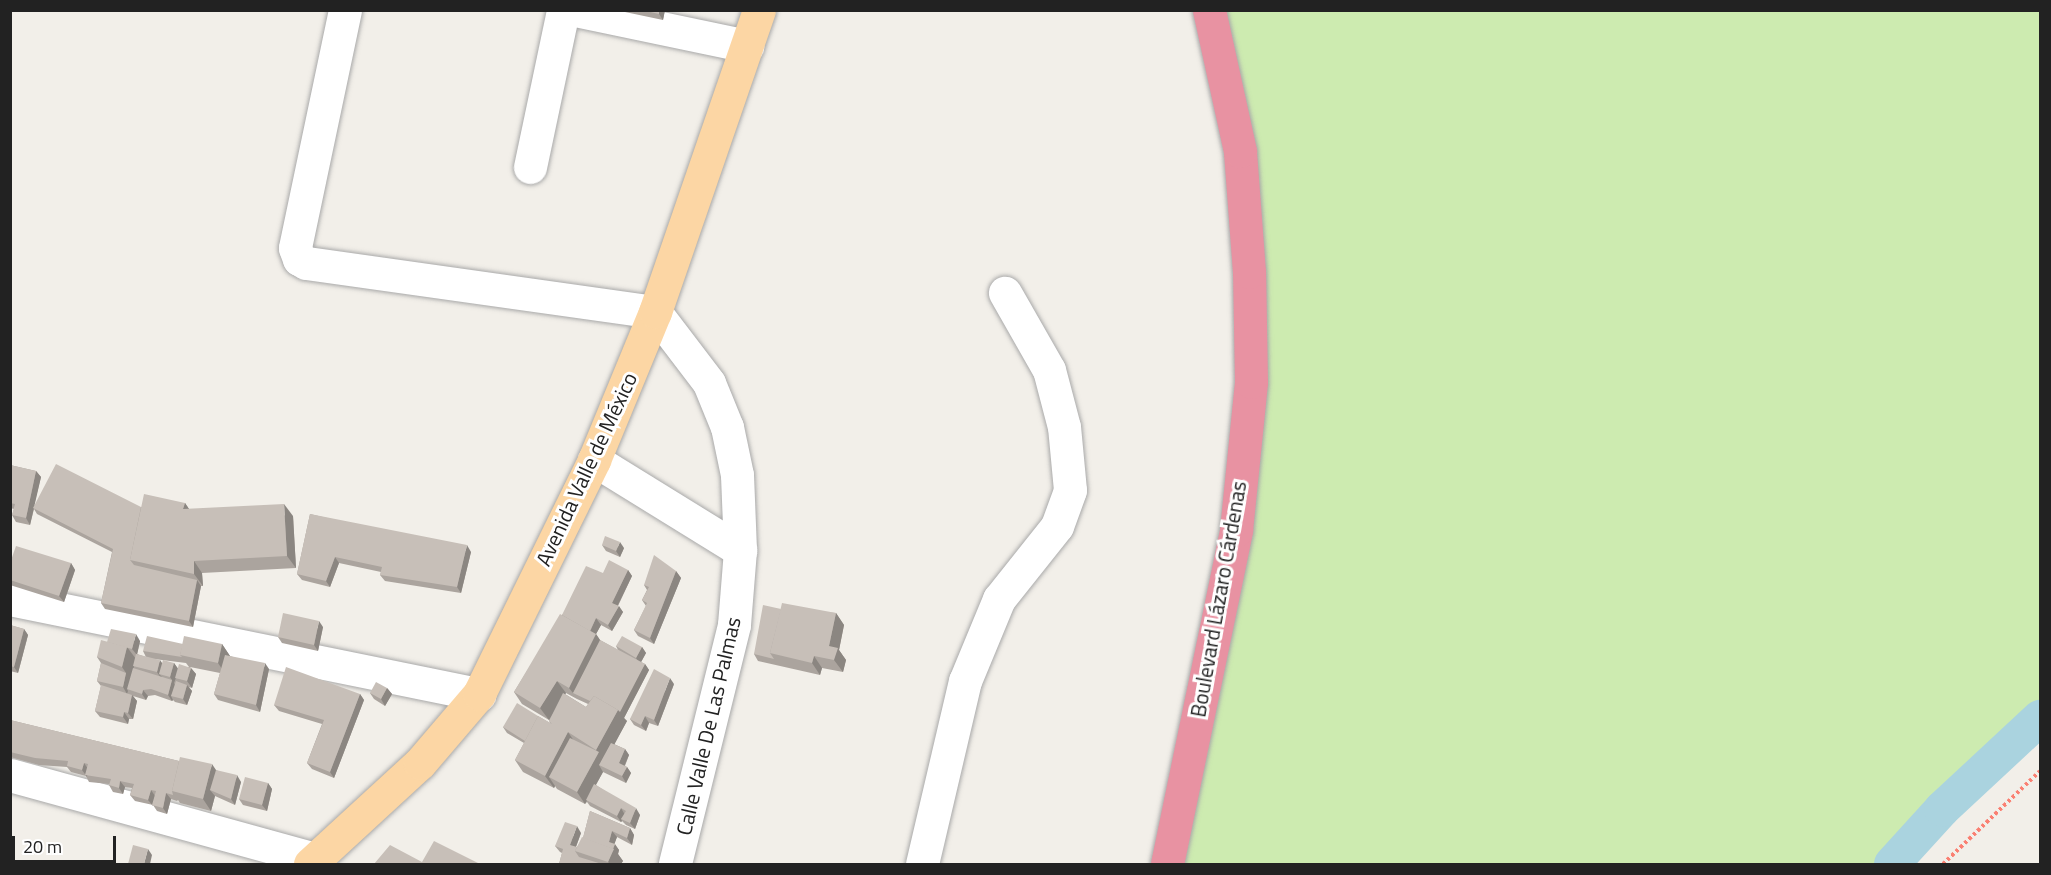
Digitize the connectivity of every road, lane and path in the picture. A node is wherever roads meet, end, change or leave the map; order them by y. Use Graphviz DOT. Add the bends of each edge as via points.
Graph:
graph roads {
  1 [pos="345,10"];
  2 [pos="563,10"];
  3 [pos="575,10"];
  4 [pos="759,10"];
  5 [pos="1209,10"];
  6 [pos="747,46"];
  7 [pos="530,167"];
  8 [pos="1005,293"];
  9 [pos="655,312"];
  10 [pos="594,460"];
  11 [pos="740,550"];
  12 [pos="10,599"];
  13 [pos="479,694"];
  14 [pos="2040,771"];
  15 [pos="10,775"];
  16 [pos="313,862"];
  17 [pos="675,864"];
  18 [pos="922,864"];
  19 [pos="1167,864"];
  20 [pos="1943,864"];
  1 -- 9 [label="street" via="295,248 299,259"];
  2 -- 7 [label="street"];
  3 -- 6 [label="street"];
  4 -- 6 [label="main road, Avenida Valle de México"];
  5 -- 19 [label="highway, Boulevard Lázaro Cárdenas" via="1240,151 1249,272 1251,382 1236,530"];
  6 -- 9 [label="main road, Avenida Valle de México"];
  8 -- 18 [label="street" via="1049,370 1064,427 1070,490 1057,526 999,599 965,681"];
  9 -- 10 [label="main road, Avenida Valle de México"];
  9 -- 11 [label="street, Calle Valle De Las Palmas" via="709,383 726,427 737,475"];
  10 -- 11 [label="street"];
  10 -- 13 [label="main road, Avenida Valle de México"];
  11 -- 17 [label="street, Calle Valle De Las Palmas" via="734,625"];
  12 -- 13 [label="street"];
  13 -- 16 [label="main road, Avenida Valle de México" via="420,763"];
  14 -- 20 [label="path"];
  15 -- 16 [label="street"];
}
